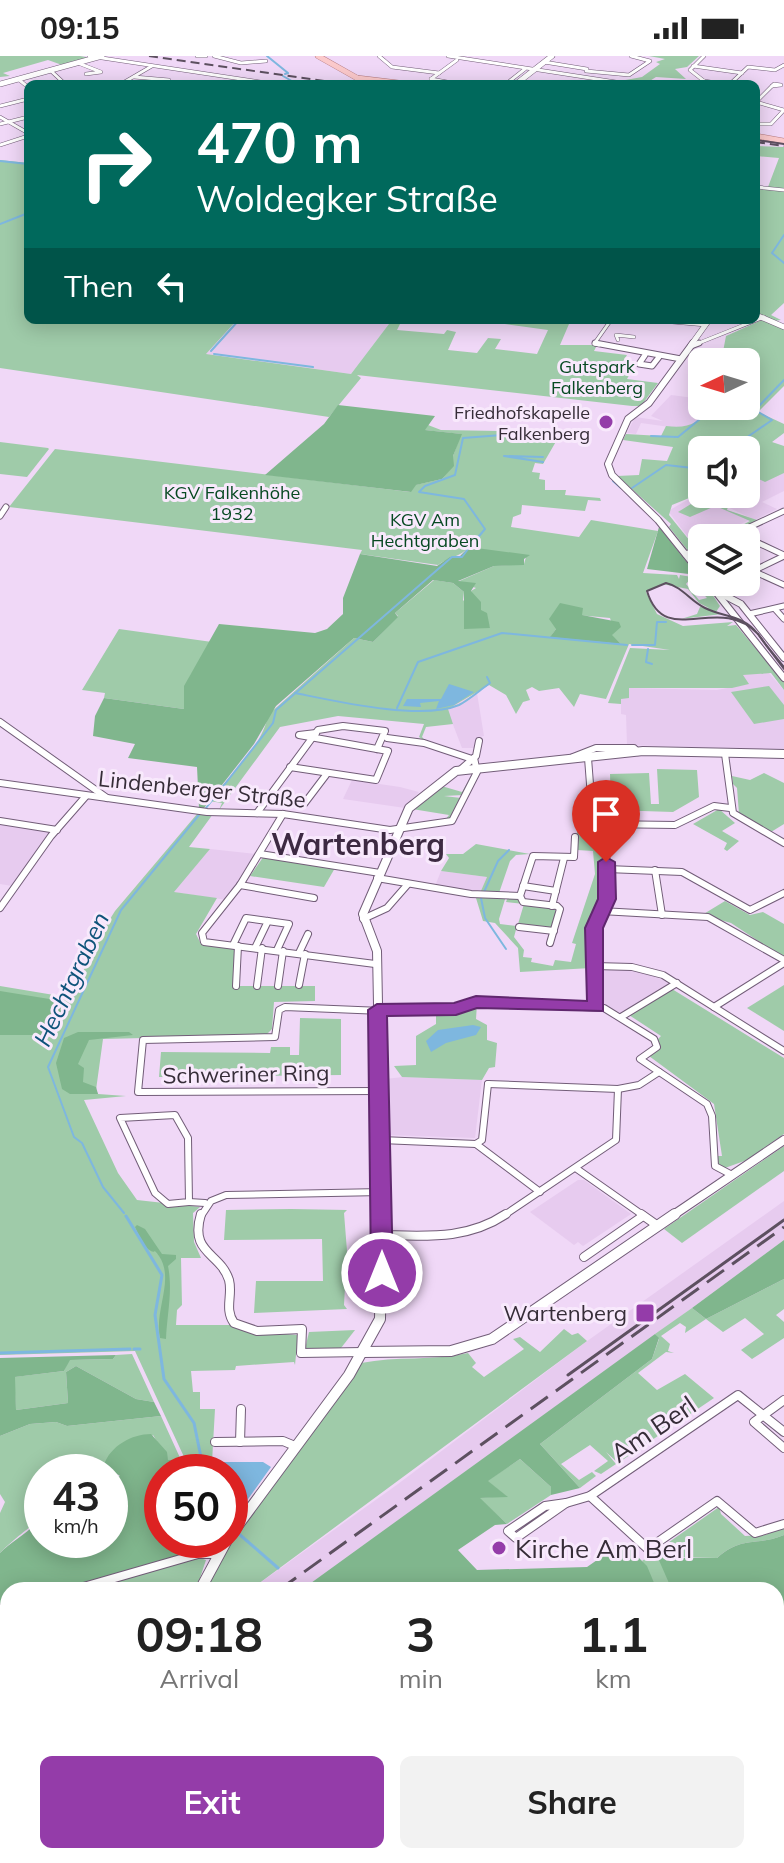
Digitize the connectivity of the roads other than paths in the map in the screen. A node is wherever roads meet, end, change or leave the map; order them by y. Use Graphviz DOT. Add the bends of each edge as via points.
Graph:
graph roads {
  1 [pos="89,56"];
  2 [pos="197,56"];
  3 [pos="206,56"];
  4 [pos="214,56"];
  5 [pos="238,56"];
  6 [pos="262,56"];
  7 [pos="318,56"];
  8 [pos="379,56"];
  9 [pos="448,56"];
  10 [pos="552,56"];
  11 [pos="631,56"];
  12 [pos="704,56"];
  13 [pos="100,57"];
  14 [pos="457,60"];
  15 [pos="544,62"];
  16 [pos="78,63"];
  17 [pos="246,63"];
  18 [pos="784,65"];
  19 [pos="152,66"];
  20 [pos="693,66"];
  21 [pos="525,69"];
  22 [pos="50,70"];
  23 [pos="111,70"];
  24 [pos="533,70"];
  25 [pos="586,71"];
  26 [pos="101,72"];
  27 [pos="439,73"];
  28 [pos="742,73"];
  29 [pos="86,74"];
  30 [pos="106,75"];
  31 [pos="152,75"];
  32 [pos="93,77"];
  33 [pos="134,77"];
  34 [pos="578,77"];
  35 [pos="146,78"];
  36 [pos="18,79"];
  37 [pos="243,79"];
  38 [pos="597,79"];
  39 [pos="61,80"];
  40 [pos="96,80"];
  41 [pos="112,80"];
  42 [pos="128,80"];
  43 [pos="143,80"];
  44 [pos="160,80"];
  45 [pos="249,80"];
  46 [pos="365,80"];
  47 [pos="432,80"];
  48 [pos="511,80"];
  49 [pos="521,80"];
  50 [pos="603,80"];
  51 [pos="699,80"];
  52 [pos="734,80"];
  53 [pos="0,84"];
  54 [pos="24,84"];
  55 [pos="772,86"];
  56 [pos="760,98"];
  57 [pos="24,100"];
  58 [pos="760,103"];
  59 [pos="0,106"];
  60 [pos="0,117"];
  61 [pos="24,118"];
  62 [pos="8,122"];
  63 [pos="0,124"];
  64 [pos="760,124"];
  65 [pos="24,132"];
  66 [pos="24,136"];
  67 [pos="760,136"];
  68 [pos="784,139"];
  69 [pos="0,145"];
  70 [pos="760,187"];
  71 [pos="784,190"];
  72 [pos="760,316"];
  73 [pos="764,317"];
  74 [pos="760,319"];
  75 [pos="607,324"];
  76 [pos="706,324"];
  77 [pos="746,324"];
  78 [pos="784,327"];
  79 [pos="638,331"];
  80 [pos="691,346"];
  81 [pos="613,347"];
  82 [pos="644,355"];
  83 [pos="659,357"];
  84 [pos="681,359"];
  85 [pos="6,507"];
  86 [pos="784,511"];
  87 [pos="0,516"];
  88 [pos="756,524"];
  89 [pos="760,544"];
  90 [pos="688,553"];
  91 [pos="685,554"];
  92 [pos="784,555"];
  93 [pos="688,558"];
  94 [pos="784,585"];
  95 [pos="719,596"];
  96 [pos="727,596"];
  97 [pos="784,606"];
  98 [pos="775,609"];
  99 [pos="749,614"];
  100 [pos="735,616"];
  101 [pos="784,619"];
  102 [pos="783,656"];
  103 [pos="784,678"];
  104 [pos="0,722"];
  105 [pos="314,736"];
  106 [pos="387,738"];
  107 [pos="479,741"];
  108 [pos="377,749"];
  109 [pos="638,752"];
  110 [pos="725,754"];
  111 [pos="784,754"];
  112 [pos="473,758"];
  113 [pos="588,758"];
  114 [pos="573,760"];
  115 [pos="290,767"];
  116 [pos="460,770"];
  117 [pos="477,771"];
  118 [pos="326,775"];
  119 [pos="0,783"];
  120 [pos="98,790"];
  121 [pos="89,796"];
  122 [pos="268,797"];
  123 [pos="107,798"];
  124 [pos="730,808"];
  125 [pos="257,813"];
  126 [pos="283,814"];
  127 [pos="0,821"];
  128 [pos="601,824"];
  129 [pos="57,830"];
  130 [pos="400,831"];
  131 [pos="575,837"];
  132 [pos="784,843"];
  133 [pos="260,854"];
  134 [pos="564,858"];
  135 [pos="607,869"];
  136 [pos="655,870"];
  137 [pos="378,876"];
  138 [pos="397,882"];
  139 [pos="408,884"];
  140 [pos="240,885"];
  141 [pos="523,886"];
  142 [pos="400,890"];
  143 [pos="556,891"];
  144 [pos="784,893"];
  145 [pos="520,896"];
  146 [pos="314,898"];
  147 [pos="552,906"];
  148 [pos="0,908"];
  149 [pos="601,911"];
  150 [pos="662,915"];
  151 [pos="363,919"];
  152 [pos="268,921"];
  153 [pos="519,927"];
  154 [pos="554,931"];
  155 [pos="308,934"];
  156 [pos="550,943"];
  157 [pos="236,945"];
  158 [pos="259,948"];
  159 [pos="280,951"];
  160 [pos="302,954"];
  161 [pos="784,962"];
  162 [pos="375,964"];
  163 [pos="595,966"];
  164 [pos="677,983"];
  165 [pos="299,985"];
  166 [pos="236,986"];
  167 [pos="257,986"];
  168 [pos="278,986"];
  169 [pos="596,1007"];
  170 [pos="714,1007"];
  171 [pos="377,1010"];
  172 [pos="621,1017"];
  173 [pos="784,1051"];
  174 [pos="659,1072"];
  175 [pos="618,1089"];
  176 [pos="379,1091"];
  177 [pos="381,1140"];
  178 [pos="784,1140"];
  179 [pos="476,1144"];
  180 [pos="577,1169"];
  181 [pos="732,1175"];
  182 [pos="382,1192"];
  183 [pos="540,1192"];
  184 [pos="189,1202"];
  185 [pos="205,1203"];
  186 [pos="643,1216"];
  187 [pos="658,1226"];
  188 [pos="382,1235"];
  189 [pos="584,1257"];
  190 [pos="363,1352"];
  191 [pos="784,1400"];
  192 [pos="241,1409"];
  193 [pos="763,1415"];
  194 [pos="784,1432"];
  195 [pos="215,1442"];
  196 [pos="240,1442"];
  197 [pos="295,1446"];
  198 [pos="784,1448"];
  199 [pos="590,1496"];
  200 [pos="566,1503"];
  201 [pos="248,1511"];
  202 [pos="784,1524"];
  203 [pos="184,1558"];
  204 [pos="215,1558"];
  205 [pos="101,1582"];
  206 [pos="204,1582"];
  1 -- 13 [label="street"];
  2 -- 3 [label="street"];
  4 -- 17 [label="street"];
  5 -- 17 [label="street"];
  6 -- 17 [label="street" via="266,61"];
  7 -- 46 [label="main road"];
  8 -- 27 [label="street" via="392,67"];
  9 -- 14 [label="street"];
  10 -- 15 [label="main road"];
  11 -- 25 [label="street" via="650,61 629,75"];
  12 -- 20 [label="street"];
  13 -- 16 [label="main road"];
  13 -- 19 [label="street"];
  14 -- 21 [label="street"];
  14 -- 27 [label="street"];
  15 -- 24 [label="main road"];
  15 -- 25 [label="street"];
  16 -- 22 [label="main road"];
  16 -- 26 [label="street"];
  18 -- 28 [label="street" via="775,70 750,67"];
  19 -- 33 [label="street"];
  19 -- 37 [label="street"];
  20 -- 28 [label="street"];
  20 -- 51 [label="street" via="690,70"];
  21 -- 24 [label="street"];
  21 -- 48 [label="street"];
  22 -- 36 [label="main road"];
  22 -- 39 [label="street"];
  23 -- 26 [label="street"];
  24 -- 34 [label="street"];
  24 -- 49 [label="main road"];
  25 -- 34 [label="street"];
  26 -- 29 [label="street"];
  27 -- 47 [label="street"];
  28 -- 52 [label="street"];
  30 -- 41 [label="street"];
  31 -- 35 [label="street"];
  32 -- 40 [label="street"];
  33 -- 35 [label="street"];
  33 -- 42 [label="street"];
  34 -- 38 [label="street"];
  35 -- 43 [label="street"];
  35 -- 44 [label="street"];
  36 -- 53 [label="main road"];
  36 -- 54 [label="street"];
  37 -- 45 [label="street"];
  38 -- 50 [label="street"];
  55 -- 56 [label="street"];
  57 -- 59 [label="street"];
  58 -- 64 [label="street" via="784,110 767,125"];
  60 -- 62 [label="street"];
  61 -- 62 [label="street"];
  62 -- 63 [label="street"];
  62 -- 65 [label="street"];
  66 -- 69 [label="street"];
  67 -- 68 [label="main road"];
  70 -- 71 [label="street"];
  72 -- 73 [label="main road"];
  73 -- 74 [label="street"];
  73 -- 78 [label="main road"];
  75 -- 81 [label="street" via="593,342"];
  76 -- 80 [label="main road"];
  77 -- 80 [label="street"];
  79 -- 81 [label="street"];
  80 -- 84 [label="main road"];
  81 -- 82 [label="street"];
  82 -- 83 [label="street"];
  82 -- 83 [label="street" via="639,364 652,366"];
  83 -- 84 [label="street"];
  84 -- 91 [label="main road" via="649,403 628,419 608,463 612,475"];
  85 -- 87 [label="street"];
  86 -- 88 [label="street"];
  89 -- 92 [label="street"];
  90 -- 91 [label="street"];
  91 -- 93 [label="main road"];
  92 -- 94 [label="street" via="753,571"];
  95 -- 100 [label="main road"];
  96 -- 99 [label="main road"];
  97 -- 98 [label="street"];
  98 -- 99 [label="street"];
  98 -- 101 [label="street"];
  99 -- 100 [label="main road"];
  99 -- 102 [label="main road"];
  100 -- 103 [label="main road"];
  104 -- 120 [label="street"];
  105 -- 108 [label="street"];
  105 -- 108 [label="street" via="343,726 385,731"];
  105 -- 115 [label="street"];
  106 -- 112 [label="street"];
  107 -- 112 [label="street"];
  108 -- 118 [label="street" via="388,752 374,781"];
  109 -- 110 [label="main road"];
  109 -- 113 [label="main road"];
  109 -- 114 [label="street" via="596,748"];
  110 -- 111 [label="main road"];
  110 -- 124 [label="street"];
  112 -- 116 [label="street"];
  112 -- 117 [label="street"];
  113 -- 114 [label="main road"];
  113 -- 128 [label="street" via="592,810"];
  114 -- 117 [label="main road"];
  115 -- 118 [label="street"];
  115 -- 122 [label="street"];
  116 -- 117 [label="main road"];
  116 -- 130 [label="main road" via="413,803"];
  117 -- 130 [label="street, Lindenberger Straße" via="452,821"];
  118 -- 122 [label="street" via="307,803"];
  119 -- 121 [label="street, Lindenberger Straße"];
  120 -- 121 [label="street"];
  120 -- 123 [label="street"];
  121 -- 123 [label="street, Lindenberger Straße"];
  121 -- 129 [label="street"];
  122 -- 125 [label="street"];
  123 -- 125 [label="street, Lindenberger Straße"];
  124 -- 128 [label="street" via="714,806 675,825"];
  124 -- 132 [label="street"];
  125 -- 126 [label="street, Lindenberger Straße"];
  126 -- 130 [label="street, Lindenberger Straße"];
  126 -- 133 [label="street"];
  127 -- 129 [label="street"];
  128 -- 135 [label="street" via="606,831"];
  129 -- 148 [label="street"];
  130 -- 137 [label="main road"];
  131 -- 134 [label="street" via="574,857"];
  133 -- 137 [label="street"];
  133 -- 140 [label="street"];
  134 -- 141 [label="street" via="534,855"];
  134 -- 143 [label="street"];
  135 -- 136 [label="street"];
  135 -- 149 [label="street" via="607,899"];
  136 -- 144 [label="street" via="682,872 750,910"];
  136 -- 150 [label="street"];
  137 -- 138 [label="street"];
  137 -- 151 [label="main road"];
  138 -- 139 [label="street"];
  138 -- 142 [label="street"];
  139 -- 142 [label="street"];
  139 -- 145 [label="street"];
  140 -- 146 [label="street"];
  140 -- 157 [label="street" via="201,936 205,942"];
  141 -- 143 [label="street"];
  141 -- 145 [label="street"];
  142 -- 151 [label="street" via="387,908"];
  143 -- 147 [label="street"];
  145 -- 147 [label="street" via="523,902"];
  147 -- 154 [label="street" via="560,909"];
  149 -- 150 [label="street"];
  149 -- 163 [label="street" via="594,928"];
  150 -- 161 [label="street" via="714,918"];
  151 -- 162 [label="main road" via="376,944"];
  152 -- 157 [label="street" via="246,918"];
  152 -- 158 [label="street"];
  152 -- 159 [label="street" via="289,924"];
  153 -- 154 [label="street"];
  154 -- 156 [label="street"];
  155 -- 160 [label="street"];
  157 -- 158 [label="street"];
  157 -- 166 [label="street"];
  158 -- 159 [label="street"];
  158 -- 167 [label="street"];
  159 -- 160 [label="street"];
  159 -- 168 [label="street"];
  160 -- 162 [label="street"];
  160 -- 165 [label="street"];
  161 -- 170 [label="street"];
  162 -- 171 [label="main road"];
  163 -- 164 [label="street" via="642,969"];
  163 -- 169 [label="street"];
  164 -- 170 [label="street"];
  164 -- 172 [label="street"];
  169 -- 171 [label="street" via="476,1002 456,1009"];
  169 -- 172 [label="street"];
  170 -- 173 [label="street"];
  171 -- 176 [label="main road"];
  171 -- 176 [label="street, Schweriner Ring" via="285,1007 279,1010 275,1037 143,1040 138,1092"];
  172 -- 174 [label="street" via="658,1045 640,1059"];
  174 -- 175 [label="street" via="639,1085"];
  174 -- 181 [label="street" via="707,1104 715,1166"];
  175 -- 179 [label="street" via="487,1082 485,1136"];
  175 -- 180 [label="street" via="616,1140"];
  176 -- 177 [label="main road"];
  177 -- 179 [label="street"];
  177 -- 182 [label="main road"];
  178 -- 181 [label="main road"];
  179 -- 183 [label="street"];
  180 -- 183 [label="street"];
  180 -- 186 [label="street"];
  181 -- 187 [label="main road"];
  182 -- 185 [label="street" via="226,1195"];
  182 -- 188 [label="main road"];
  183 -- 188 [label="street" via="470,1234"];
  184 -- 184 [label="street" via="168,1204 155,1193 120,1118 175,1115 188,1138"];
  184 -- 185 [label="street"];
  185 -- 190 [label="street" via="200,1240 229,1282 229,1316 235,1325 302,1329 301,1353"];
  186 -- 187 [label="street"];
  186 -- 189 [label="street"];
  187 -- 190 [label="main road" via="492,1339 451,1351"];
  188 -- 190 [label="main road" via="382,1306"];
  190 -- 197 [label="main road"];
  191 -- 193 [label="street"];
  192 -- 196 [label="street"];
  193 -- 194 [label="street"];
  193 -- 198 [label="street" via="754,1422"];
  193 -- 199 [label="street, Am Berl" via="738,1395"];
  195 -- 196 [label="street"];
  196 -- 197 [label="street" via="283,1441"];
  197 -- 201 [label="main road"];
  199 -- 200 [label="street, Am Berl"];
  199 -- 202 [label="street" via="648,1549 717,1501 755,1533"];
  200 -- 200 [label="street, Am Berl" via="516,1538 508,1531 545,1506"];
  203 -- 205 [label="street"];
  204 -- 206 [label="main road"];
}
